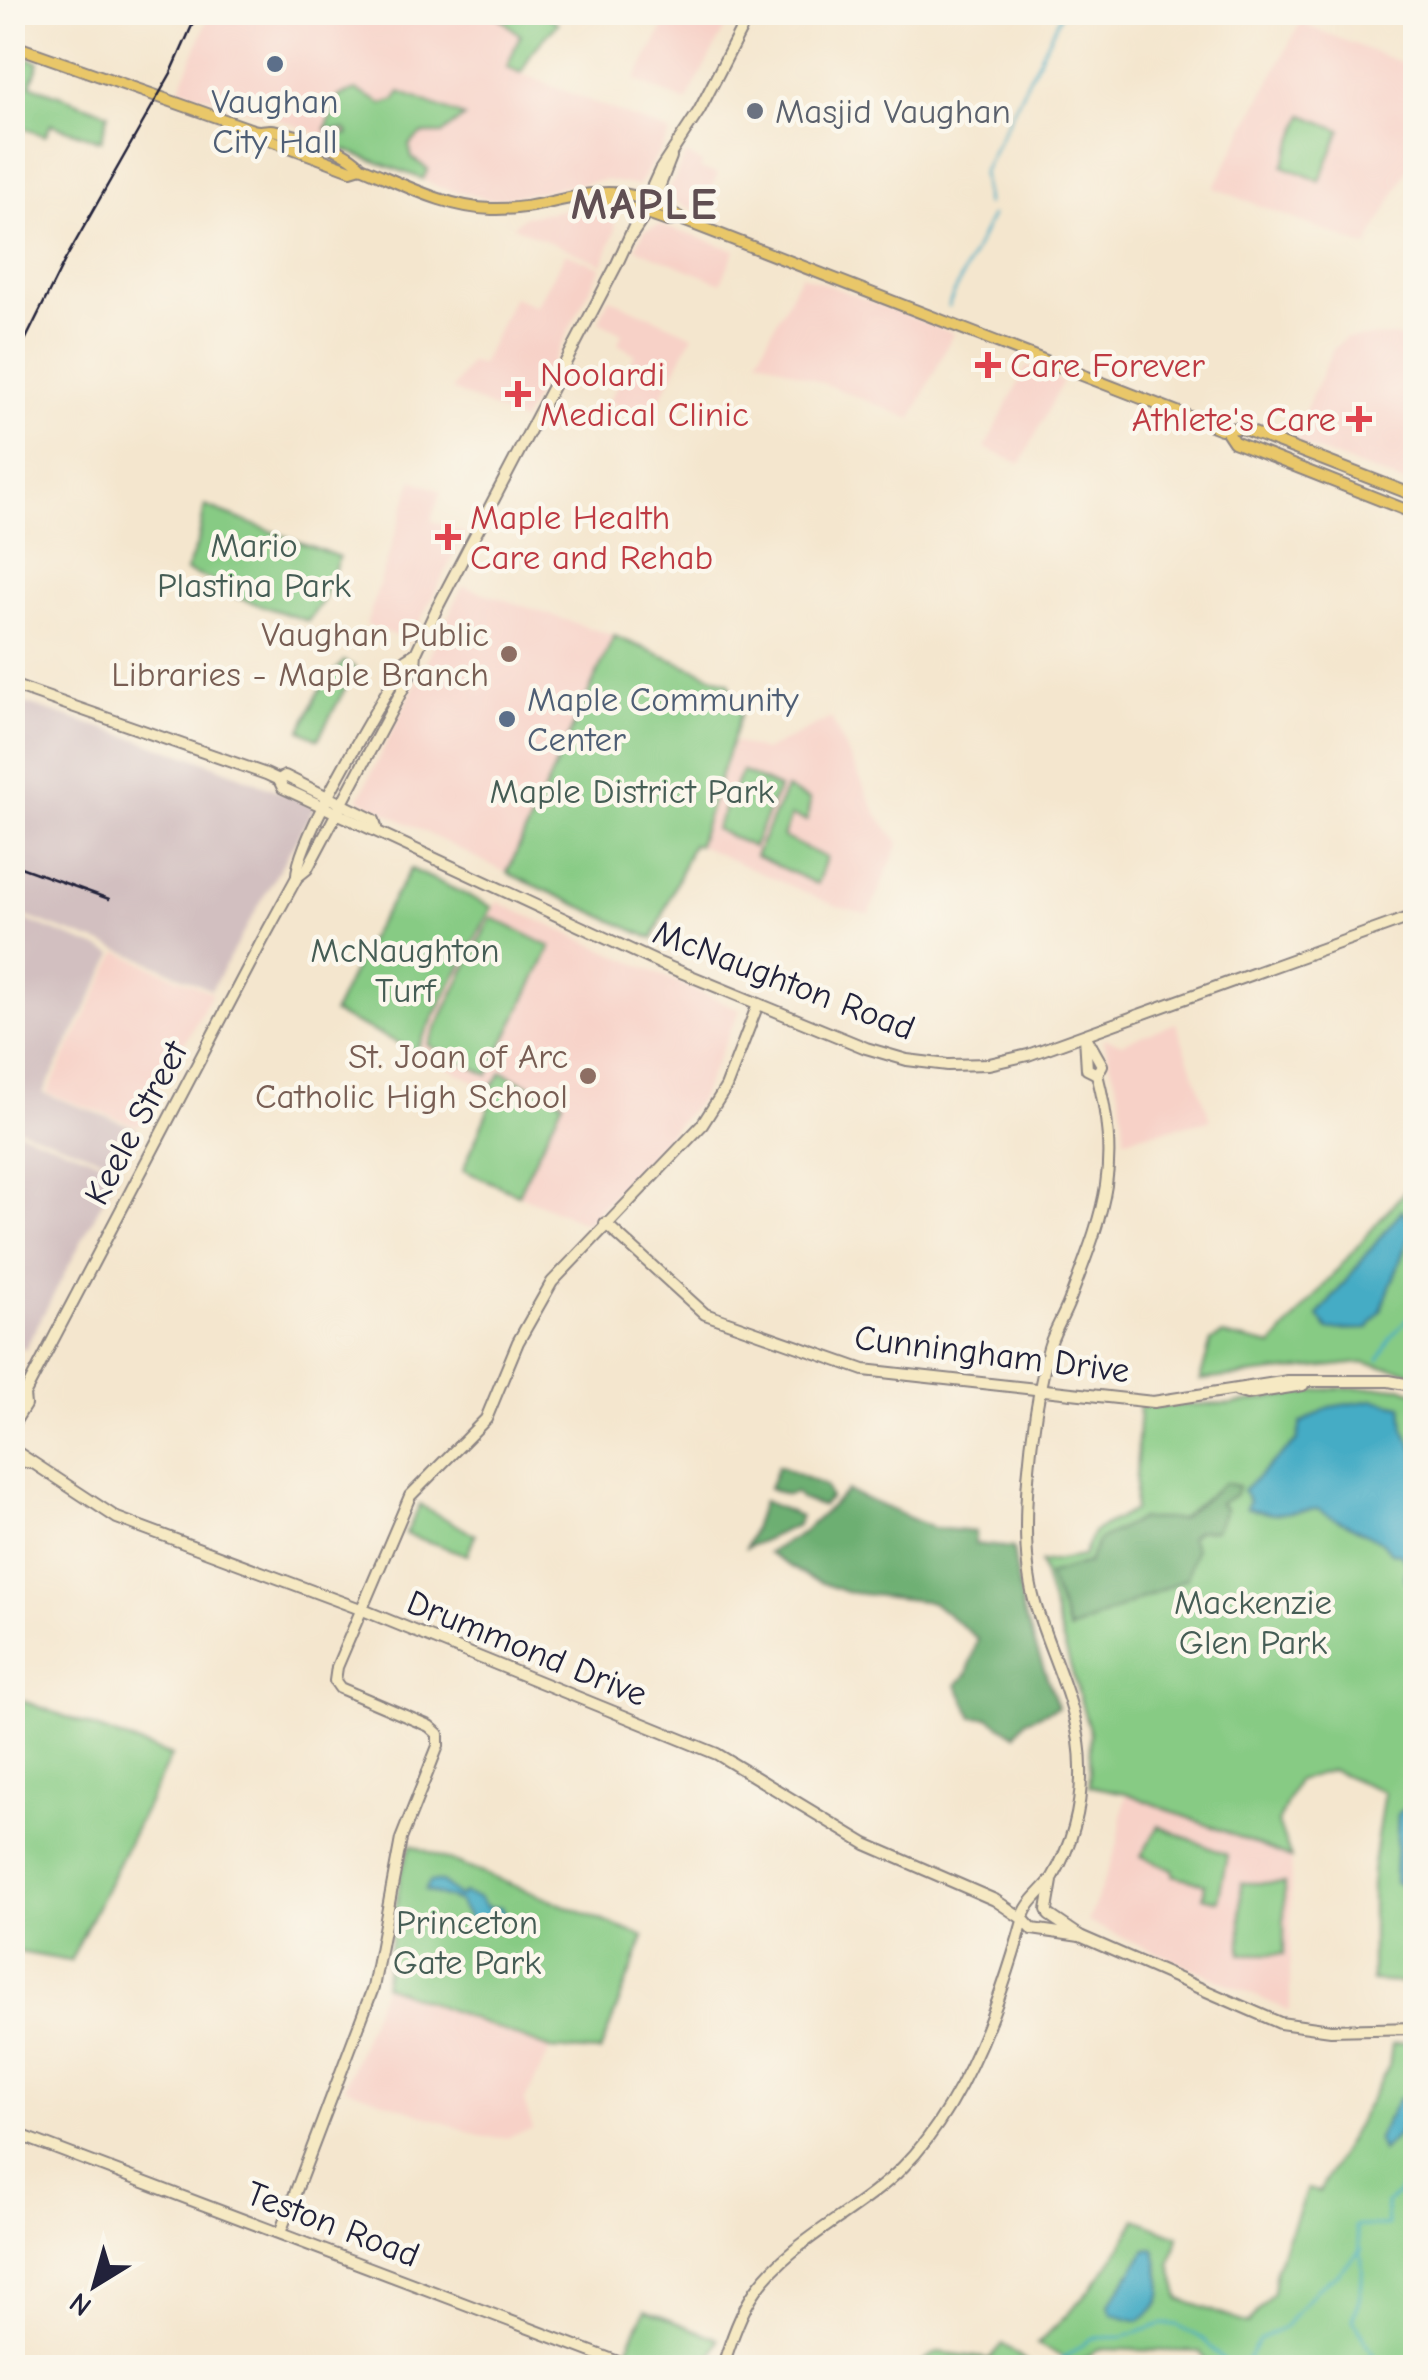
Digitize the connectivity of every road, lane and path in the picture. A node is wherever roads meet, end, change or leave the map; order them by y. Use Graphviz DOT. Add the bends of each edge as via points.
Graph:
graph roads {
  1 [pos="750,12"];
  2 [pos="12,44"];
  3 [pos="590,194"];
  4 [pos="649,201"];
  5 [pos="642,214"];
  6 [pos="680,219"];
  7 [pos="1226,430"];
  8 [pos="1416,496"];
  9 [pos="1416,514"];
  10 [pos="12,686"];
  11 [pos="333,805"];
  12 [pos="1416,915"];
  13 [pos="758,1004"];
  14 [pos="1085,1035"];
  15 [pos="605,1223"];
  16 [pos="1416,1386"];
  17 [pos="1042,1389"];
  18 [pos="24,1395"];
  19 [pos="12,1404"];
  20 [pos="12,1426"];
  21 [pos="12,1449"];
  22 [pos="12,1459"];
  23 [pos="31,1462"];
  24 [pos="363,1610"];
  25 [pos="1052,1877"];
  26 [pos="995,1900"];
  27 [pos="1032,1904"];
  28 [pos="1048,1912"];
  29 [pos="1023,1920"];
  30 [pos="1041,1929"];
  31 [pos="1080,1936"];
  32 [pos="1016,1954"];
  33 [pos="1416,2028"];
  34 [pos="12,2132"];
  35 [pos="280,2233"];
  36 [pos="634,2368"];
  37 [pos="722,2368"];
  1 -- 4 [label="street, Keele Street" via="663,164"];
  2 -- 3 [label="main road" via="263,132 270,128 314,143 466,207 506,209"];
  3 -- 4 [label="main road"];
  3 -- 5 [label="main road"];
  4 -- 5 [label="street, Keele Street"];
  4 -- 6 [label="main road"];
  5 -- 6 [label="main road"];
  5 -- 11 [label="street, Keele Street" via="415,666"];
  6 -- 7 [label="main road"];
  7 -- 8 [label="main road" via="1240,428"];
  7 -- 9 [label="main road" via="1234,442"];
  10 -- 11 [label="street, McNaughton Road" via="279,780 285,776"];
  11 -- 13 [label="street, McNaughton Road"];
  11 -- 18 [label="street, Keele Street" via="296,863 297,877"];
  12 -- 14 [label="street, McNaughton Road"];
  13 -- 14 [label="street, McNaughton Road" via="866,1048 948,1065 1014,1058"];
  13 -- 15 [label="street" via="726,1087 702,1125"];
  14 -- 17 [label="street" via="1087,1069 1096,1074 1111,1138 1106,1195 1049,1346"];
  15 -- 17 [label="street, Cunningham Drive" via="715,1319 864,1370"];
  15 -- 24 [label="street" via="544,1292 486,1420 410,1496"];
  16 -- 17 [label="street, Cunningham Drive" via="1316,1382 1153,1402"];
  17 -- 25 [label="street" via="1028,1486 1028,1568 1076,1718 1082,1767 1077,1816"];
  18 -- 19 [label="street, Keele Street"];
  18 -- 20 [label="street, Keele Street"];
  21 -- 23 [label="street, Drummond Drive"];
  22 -- 23 [label="street, Drummond Drive"];
  23 -- 24 [label="street, Drummond Drive" via="117,1518"];
  24 -- 26 [label="street, Drummond Drive" via="718,1754 866,1844"];
  24 -- 35 [label="street" via="335,1681 429,1726 438,1746 395,1859 373,1988"];
  25 -- 27 [label="street"];
  25 -- 28 [label="street"];
  26 -- 27 [label="street, Drummond Drive"];
  26 -- 29 [label="street, Drummond Drive"];
  27 -- 28 [label="street, Drummond Drive"];
  27 -- 29 [label="street"];
  28 -- 30 [label="street"];
  28 -- 31 [label="street, Drummond Drive"];
  29 -- 30 [label="street, Drummond Drive"];
  29 -- 32 [label="street"];
  30 -- 31 [label="street, Drummond Drive"];
  30 -- 32 [label="street"];
  31 -- 33 [label="street" via="1280,2023 1331,2030"];
  32 -- 37 [label="street" via="938,2124 906,2165 798,2248 756,2290"];
  34 -- 35 [label="street, Teston Road"];
  35 -- 36 [label="street, Teston Road"];
}
